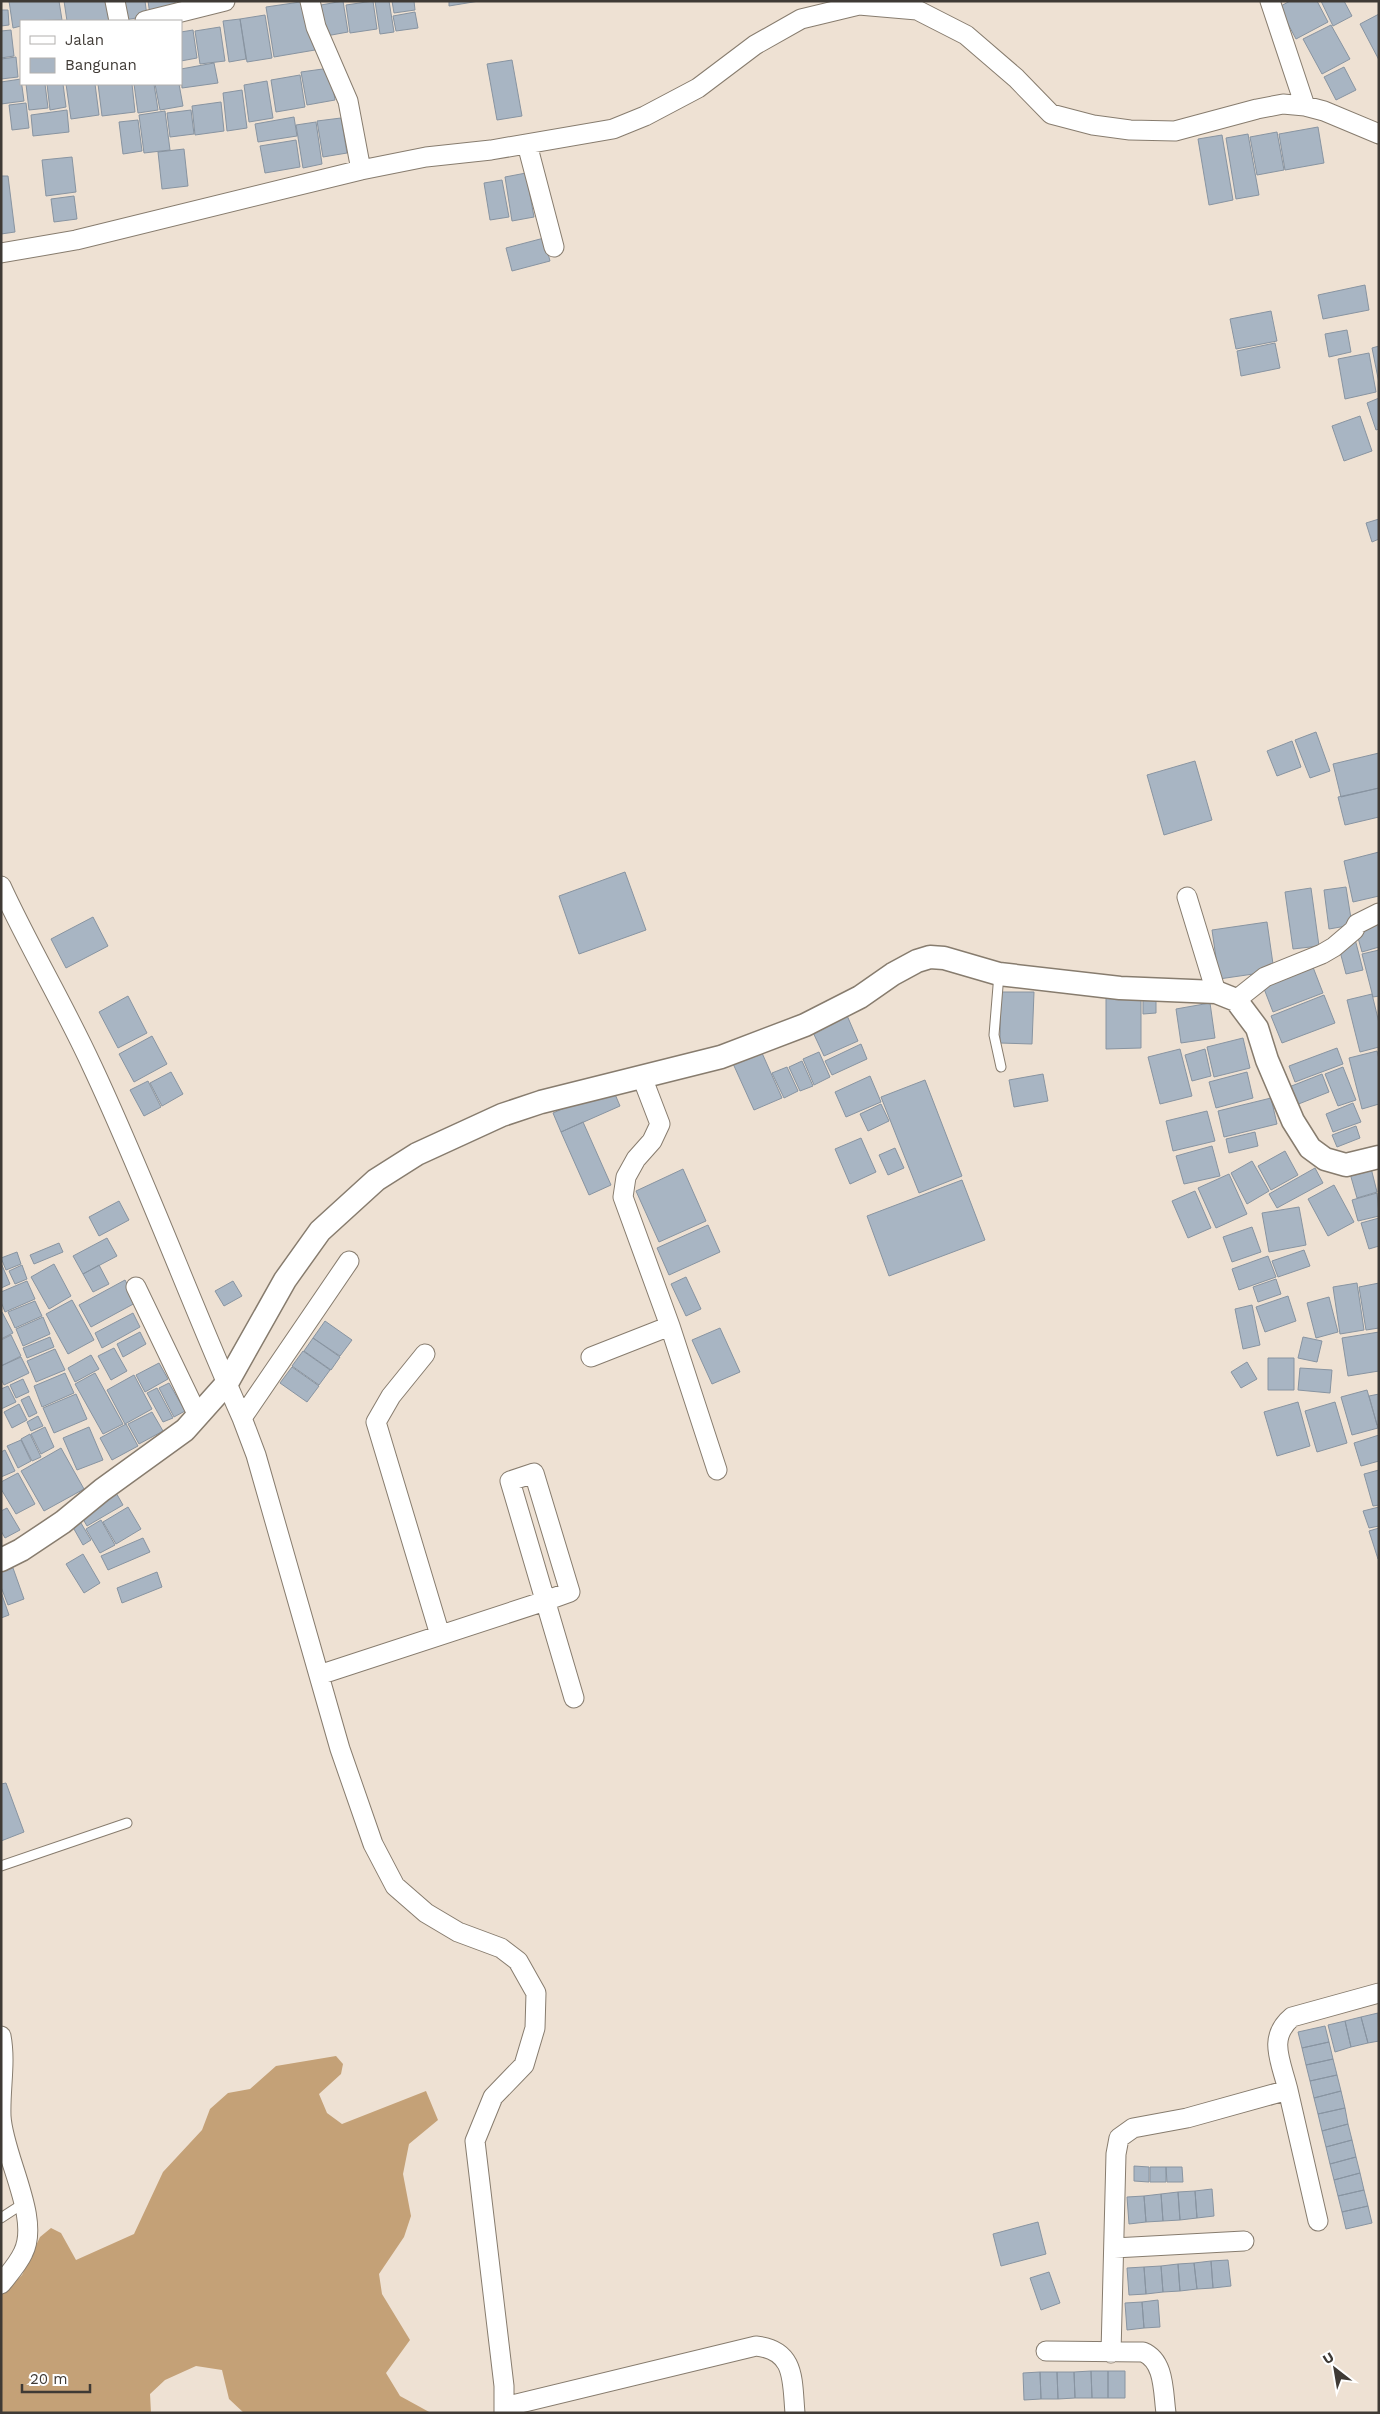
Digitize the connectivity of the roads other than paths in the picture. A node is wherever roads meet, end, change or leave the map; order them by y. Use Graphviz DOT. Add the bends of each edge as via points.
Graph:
graph roads {
  1 [pos="115,1"];
  2 [pos="226,1"];
  3 [pos="310,1"];
  4 [pos="1270,1"];
  5 [pos="119,20"];
  6 [pos="149,20"];
  7 [pos="1305,106"];
  8 [pos="1379,134"];
  9 [pos="527,144"];
  10 [pos="361,170"];
  11 [pos="554,247"];
  12 [pos="1,254"];
  13 [pos="1,886"];
  14 [pos="1187,897"];
  15 [pos="1379,913"];
  16 [pos="999,974"];
  17 [pos="1226,996"];
  18 [pos="1001,1067"];
  19 [pos="642,1077"];
  20 [pos="1379,1157"];
  21 [pos="349,1261"];
  22 [pos="136,1287"];
  23 [pos="670,1326"];
  24 [pos="425,1354"];
  25 [pos="591,1357"];
  26 [pos="227,1382"];
  27 [pos="198,1416"];
  28 [pos="242,1418"];
  29 [pos="717,1470"];
  30 [pos="1,1560"];
  31 [pos="545,1601"];
  32 [pos="440,1636"];
  33 [pos="319,1675"];
  34 [pos="574,1698"];
  35 [pos="127,1823"];
  36 [pos="1,1866"];
  37 [pos="1379,1993"];
  38 [pos="1,2036"];
  39 [pos="1288,2090"];
  40 [pos="24,2202"];
  41 [pos="1,2218"];
  42 [pos="1318,2221"];
  43 [pos="1244,2241"];
  44 [pos="1114,2248"];
  45 [pos="1,2284"];
  46 [pos="1046,2351"];
  47 [pos="1112,2353"];
  48 [pos="504,2410"];
  49 [pos="795,2413"];
  50 [pos="1166,2413"];
  1 -- 5 [label="street"];
  2 -- 6 [label="street"];
  3 -- 10 [label="street" via="316,27 348,101"];
  4 -- 7 [label="street"];
  7 -- 8 [label="street"];
  7 -- 9 [label="street" via="1283,104 1257,109 1175,131 1093,126 1051,114 1016,78 966,35 917,10 859,5 801,19 755,45 698,88 645,116 613,129"];
  9 -- 10 [label="street"];
  9 -- 11 [label="street"];
  10 -- 12 [label="street" via="76,240"];
  13 -- 26 [label="street" via="91,1064 150,1195"];
  14 -- 17 [label="street"];
  15 -- 17 [label="street" via="1357,924 1354,930 1322,954"];
  16 -- 17 [label="street"];
  16 -- 18 [label="lane" via="994,1035"];
  16 -- 19 [label="street" via="944,958 924,959 892,974 860,997 805,1024 721,1057"];
  17 -- 20 [label="street" via="1257,1028 1293,1121 1310,1148 1325,1159 1346,1165"];
  19 -- 23 [label="street" via="660,1124 626,1177 623,1197"];
  19 -- 26 [label="street" via="502,1115 417,1154 376,1180 320,1231 285,1280"];
  21 -- 28 [label="street"];
  22 -- 27 [label="street"];
  23 -- 25 [label="street"];
  23 -- 29 [label="street"];
  24 -- 32 [label="street" via="376,1422"];
  26 -- 27 [label="street"];
  26 -- 28 [label="street"];
  27 -- 30 [label="street" via="185,1430 63,1522"];
  28 -- 33 [label="street" via="256,1455"];
  31 -- 31 [label="street" via="510,1481 534,1473 570,1592"];
  31 -- 32 [label="street"];
  31 -- 34 [label="street"];
  32 -- 33 [label="street"];
  33 -- 48 [label="street" via="340,1749 373,1844 395,1886 434,1918 458,1932 501,1948 518,1961 536,1993 535,2028 524,2065 493,2097 475,2141 504,2386"];
  35 -- 36 [label="lane"];
  37 -- 39 [label="street" via="1292,2017 1282,2026 1277,2039"];
  38 -- 40 [label="street" via="4,2050 1,2116 5,2145"];
  39 -- 42 [label="street"];
  39 -- 44 [label="street" via="1187,2118 1133,2128 1119,2138"];
  40 -- 41 [label="lane"];
  40 -- 45 [label="street" via="28,2224 24,2252"];
  43 -- 44 [label="street"];
  44 -- 47 [label="street"];
  46 -- 47 [label="street"];
  47 -- 50 [label="street" via="1143,2352 1152,2356 1158,2365"];
  48 -- 49 [label="street" via="756,2346 770,2347 786,2360"];
}
